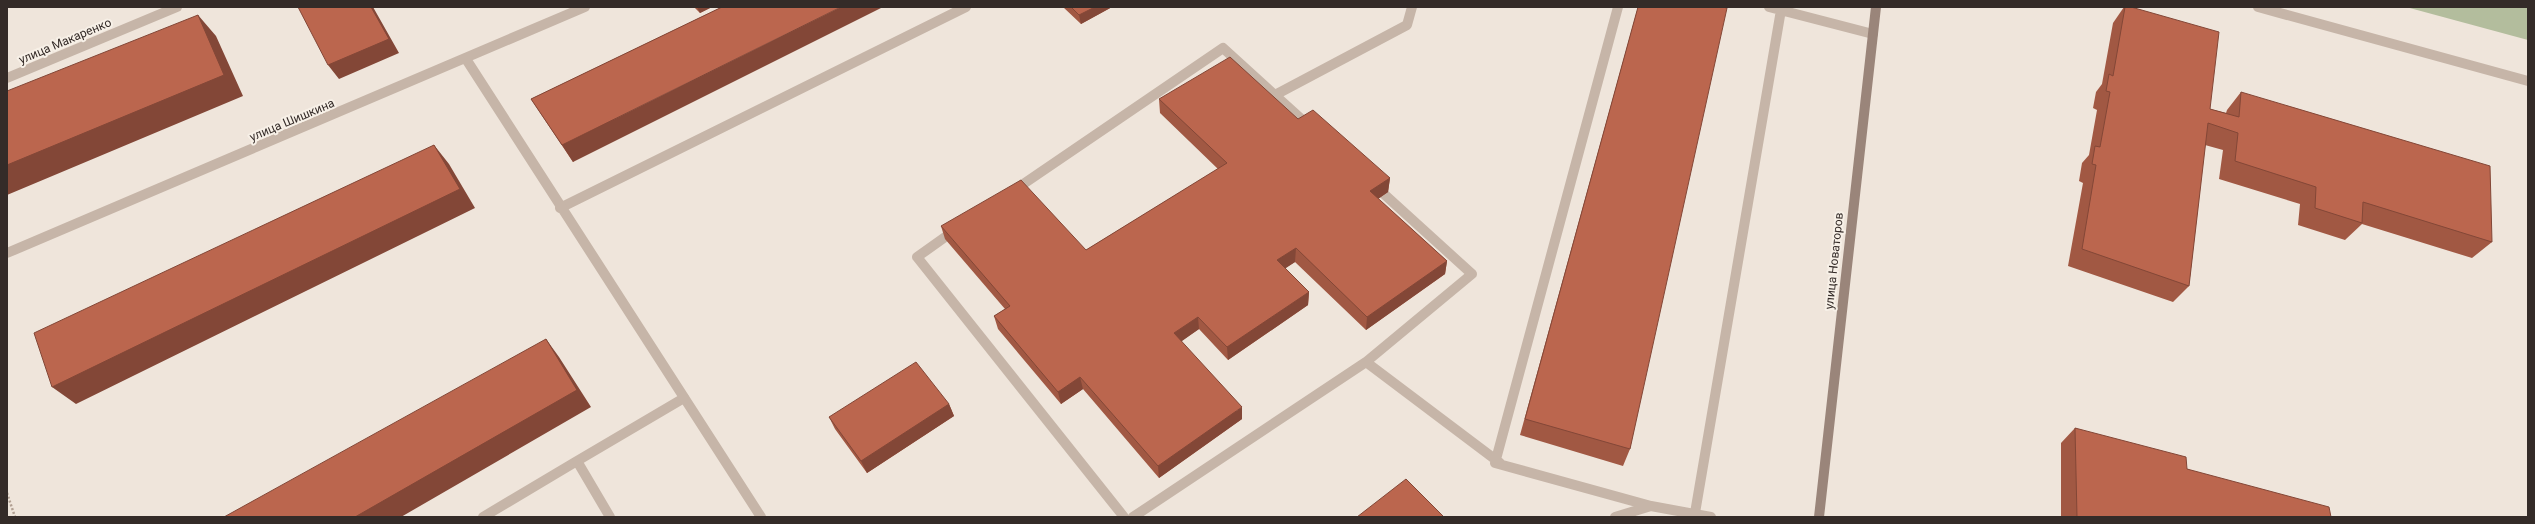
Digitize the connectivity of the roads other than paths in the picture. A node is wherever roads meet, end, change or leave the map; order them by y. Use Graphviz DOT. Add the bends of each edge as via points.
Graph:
graph roads {
  1 [pos="177,7"];
  2 [pos="585,7"];
  3 [pos="966,7"];
  4 [pos="1412,7"];
  5 [pos="1618,7"];
  6 [pos="1769,7"];
  7 [pos="1876,7"];
  8 [pos="2258,7"];
  9 [pos="1781,10"];
  10 [pos="1873,34"];
  11 [pos="466,60"];
  12 [pos="7,78"];
  13 [pos="2528,81"];
  14 [pos="1275,95"];
  15 [pos="1315,132"];
  16 [pos="1368,180"];
  17 [pos="1001,199"];
  18 [pos="560,208"];
  19 [pos="962,226"];
  20 [pos="7,253"];
  21 [pos="1366,362"];
  22 [pos="684,398"];
  23 [pos="577,461"];
  24 [pos="1503,465"];
  25 [pos="1652,506"];
  26 [pos="1695,513"];
  27 [pos="483,517"];
  28 [pos="610,517"];
  29 [pos="761,517"];
  30 [pos="1124,517"];
  31 [pos="1133,517"];
  32 [pos="1615,517"];
  33 [pos="1711,517"];
  34 [pos="1819,517"];
  1 -- 12 [label="street, улица Макаренко"];
  2 -- 11 [label="street, улица Шишкина"];
  3 -- 18 [label="street"];
  4 -- 14 [label="street" via="1407,25"];
  5 -- 24 [label="street" via="1495,463"];
  6 -- 9 [label="street"];
  7 -- 10 [label="main road, улица Новаторов"];
  8 -- 13 [label="street"];
  9 -- 10 [label="street"];
  9 -- 26 [label="street"];
  10 -- 34 [label="main road, улица Новаторов"];
  11 -- 18 [label="street"];
  11 -- 20 [label="street, улица Шишкина"];
  14 -- 15 [label="street"];
  14 -- 17 [label="street" via="1223,48"];
  16 -- 21 [label="street" via="1472,274"];
  18 -- 22 [label="street"];
  19 -- 30 [label="street" via="916,257"];
  21 -- 24 [label="street"];
  21 -- 31 [label="street"];
  22 -- 23 [label="street"];
  22 -- 29 [label="street"];
  23 -- 27 [label="street"];
  23 -- 28 [label="street"];
  24 -- 25 [label="street"];
  25 -- 26 [label="street"];
  25 -- 32 [label="street"];
  26 -- 33 [label="street"];
}
